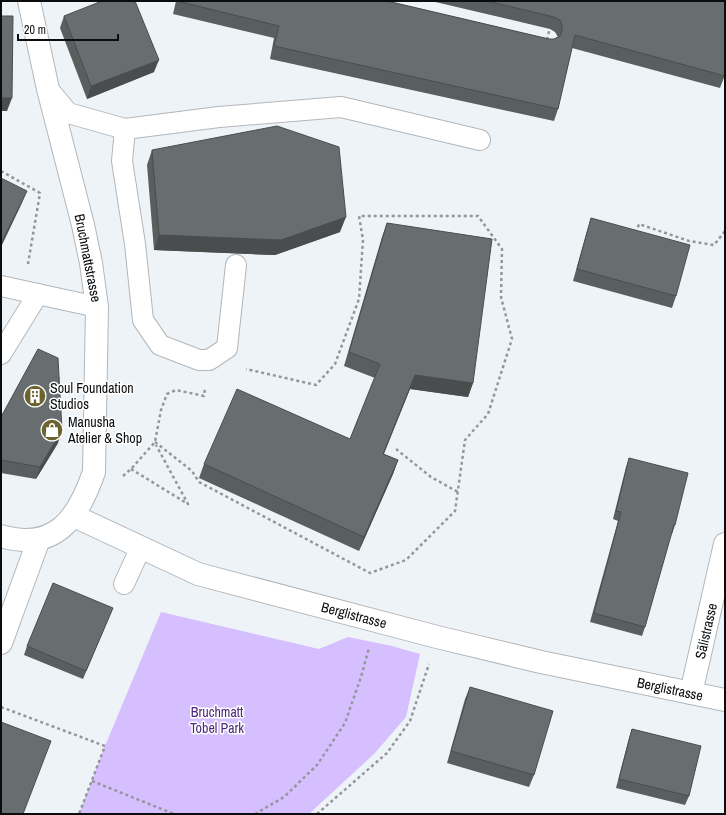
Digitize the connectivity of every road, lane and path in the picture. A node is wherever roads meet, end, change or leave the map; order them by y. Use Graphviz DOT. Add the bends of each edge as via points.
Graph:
graph roads {
  1 [pos="29,1"];
  2 [pos="551,24"];
  3 [pos="547,40"];
  4 [pos="48,89"];
  5 [pos="125,129"];
  6 [pos="480,140"];
  7 [pos="1,171"];
  8 [pos="725,231"];
  9 [pos="635,237"];
  10 [pos="236,265"];
  11 [pos="1,286"];
  12 [pos="31,292"];
  13 [pos="97,307"];
  14 [pos="1,354"];
  15 [pos="209,360"];
  16 [pos="176,390"];
  17 [pos="155,442"];
  18 [pos="396,449"];
  19 [pos="458,492"];
  20 [pos="74,516"];
  21 [pos="1,536"];
  22 [pos="39,539"];
  23 [pos="725,544"];
  24 [pos="141,547"];
  25 [pos="124,584"];
  26 [pos="376,620"];
  27 [pos="1,643"];
  28 [pos="423,682"];
  29 [pos="691,693"];
  30 [pos="725,700"];
  31 [pos="1,707"];
  32 [pos="92,781"];
  33 [pos="79,814"];
  34 [pos="174,814"];
  35 [pos="255,814"];
  36 [pos="317,814"];
  1 -- 4 [label="street, Bruchmattstrasse"];
  2 -- 3 [label="path"];
  4 -- 5 [label="lane" via="68,113"];
  4 -- 13 [label="street, Bruchmattstrasse" via="83,225"];
  5 -- 6 [label="lane" via="219,117 341,107"];
  5 -- 15 [label="lane" via="122,161 135,244 143,320 160,346 199,360"];
  7 -- 12 [label="path" via="40,193"];
  8 -- 9 [label="path" via="714,245 689,241 638,224"];
  10 -- 15 [label="lane" via="227,348"];
  11 -- 12 [label="lane"];
  12 -- 13 [label="lane"];
  12 -- 14 [label="lane"];
  13 -- 20 [label="street, Bruchmattstrasse" via="94,472 87,493"];
  15 -- 19 [label="path" via="316,385 335,364 359,299 363,240 359,216 478,216 502,249 501,297 512,339 488,414 465,440"];
  16 -- 17 [label="path" via="167,394"];
  17 -- 17 [label="path" via="131,469 188,504 169,470"];
  17 -- 19 [label="path" via="192,471 199,482 370,573 406,560 455,511"];
  18 -- 19 [label="path" via="431,477"];
  20 -- 22 [label="street" via="53,534"];
  20 -- 24 [label="street, Berglistrasse"];
  21 -- 22 [label="street" via="24,540"];
  22 -- 27 [label="street"];
  23 -- 29 [label="street, Sälistrasse"];
  24 -- 25 [label="lane"];
  24 -- 26 [label="street, Berglistrasse" via="198,574"];
  26 -- 29 [label="street, Berglistrasse" via="542,662"];
  26 -- 35 [label="path" via="361,677 344,723 317,765 284,797"];
  28 -- 36 [label="path" via="410,721 387,753"];
  29 -- 30 [label="street, Berglistrasse"];
  31 -- 32 [label="path" via="105,746"];
  32 -- 33 [label="path"];
  32 -- 34 [label="path"];
}
